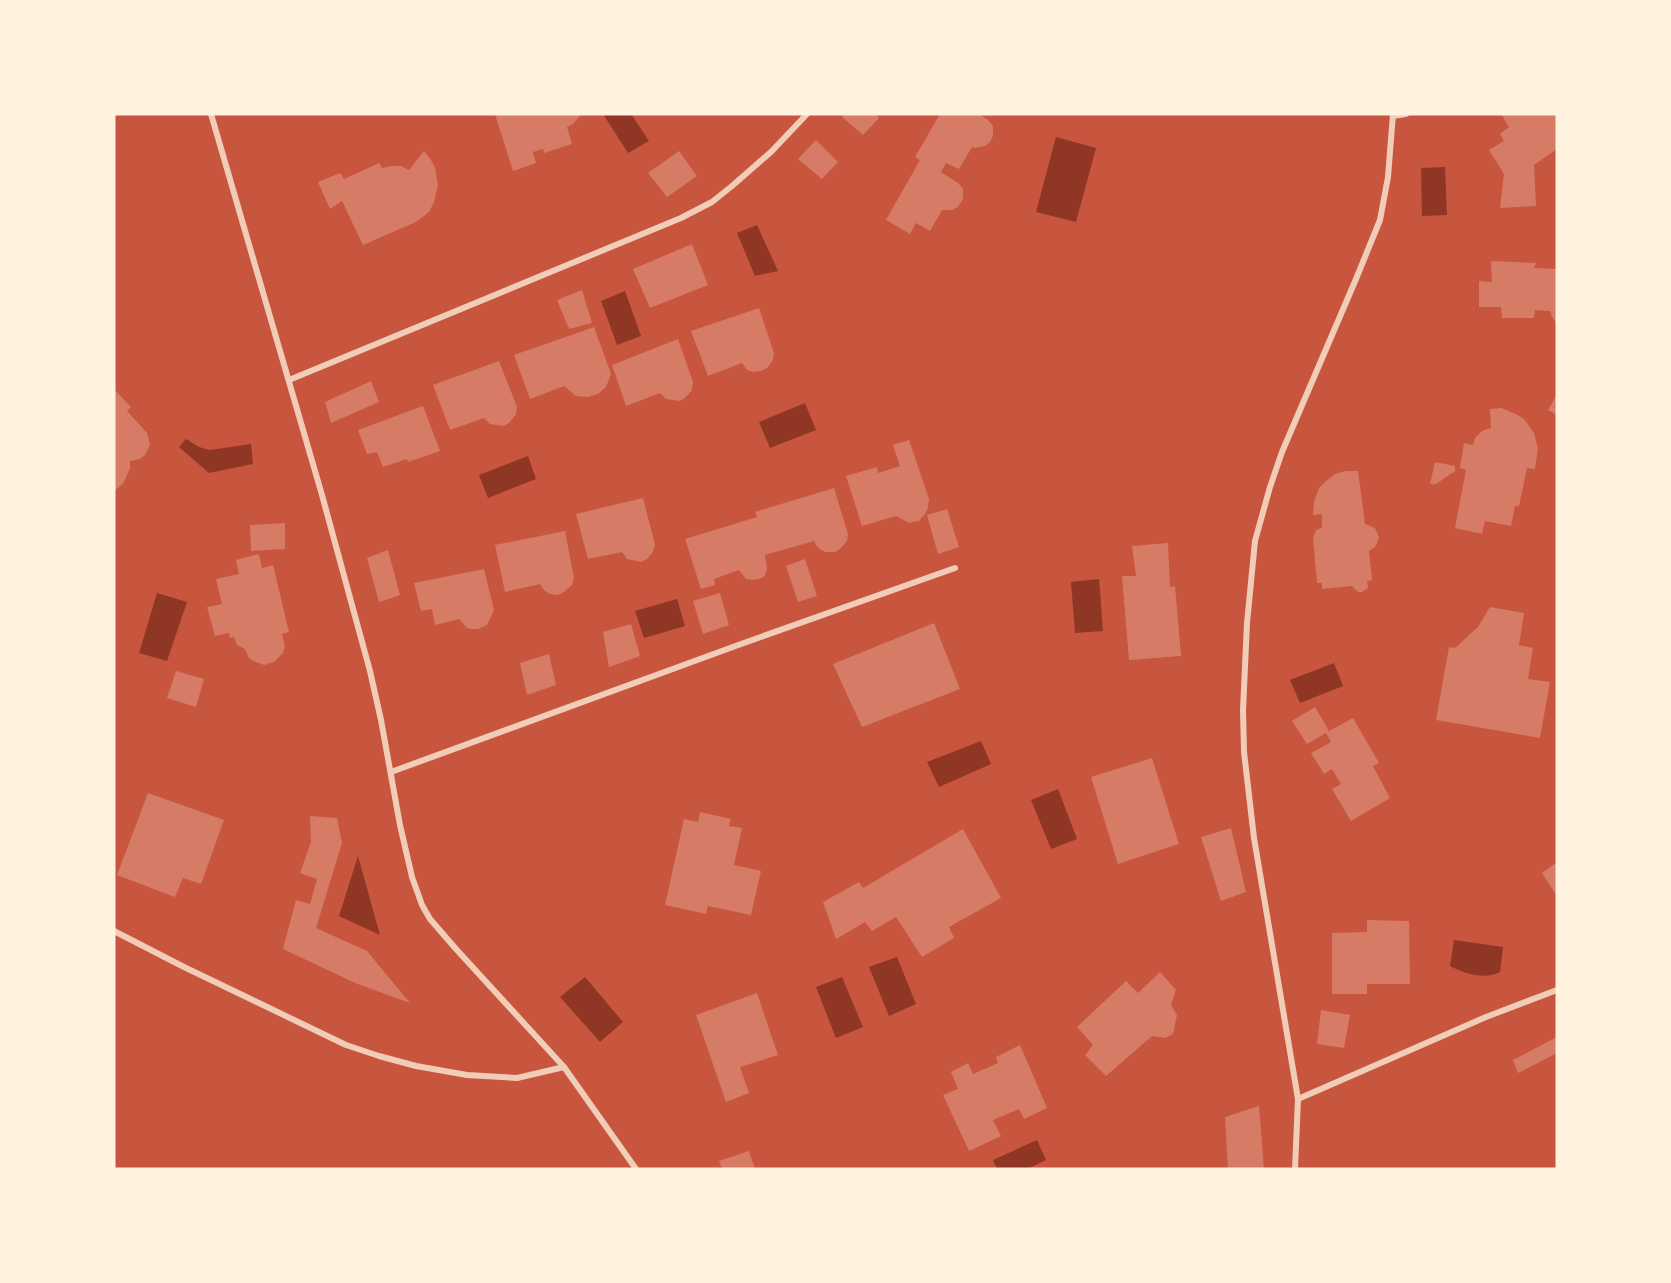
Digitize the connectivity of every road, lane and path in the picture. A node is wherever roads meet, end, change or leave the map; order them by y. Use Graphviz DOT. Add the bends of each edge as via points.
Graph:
graph roads {
  1 [pos="211,114"];
  2 [pos="807,114"];
  3 [pos="1406,114"];
  4 [pos="1393,115"];
  5 [pos="289,380"];
  6 [pos="955,568"];
  7 [pos="391,772"];
  8 [pos="114,931"];
  9 [pos="1557,990"];
  10 [pos="564,1067"];
  11 [pos="1298,1099"];
  12 [pos="636,1169"];
  13 [pos="1294,1169"];
  1 -- 5 [label="street"];
  2 -- 5 [label="street" via="732,186 681,218"];
  3 -- 4 [label="street"];
  4 -- 11 [label="street" via="1380,220 1282,452 1255,541 1247,622 1245,762"];
  5 -- 7 [label="street" via="370,671"];
  6 -- 7 [label="street"];
  7 -- 10 [label="street" via="412,877 430,920"];
  8 -- 10 [label="street" via="346,1045 379,1056 467,1075 517,1078"];
  9 -- 11 [label="street"];
  10 -- 12 [label="street"];
  11 -- 13 [label="street"];
}
